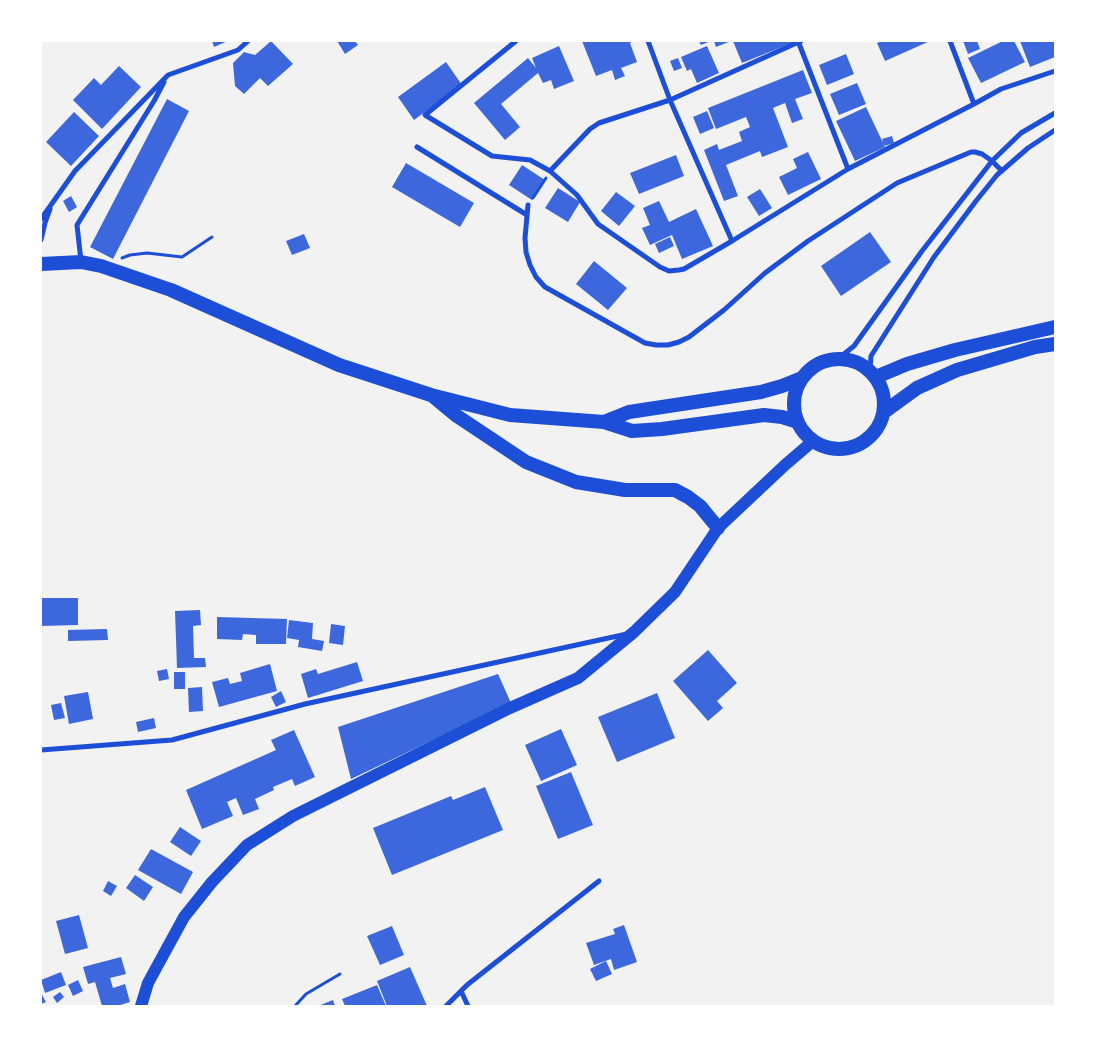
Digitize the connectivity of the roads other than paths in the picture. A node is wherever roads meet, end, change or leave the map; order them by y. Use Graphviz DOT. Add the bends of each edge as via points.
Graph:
graph roads {
  1 [pos="248,41"];
  2 [pos="516,41"];
  3 [pos="648,41"];
  4 [pos="950,41"];
  5 [pos="799,42"];
  6 [pos="1055,71"];
  7 [pos="168,75"];
  8 [pos="670,100"];
  9 [pos="974,104"];
  10 [pos="1055,113"];
  11 [pos="1055,130"];
  12 [pos="417,147"];
  13 [pos="992,161"];
  14 [pos="848,169"];
  15 [pos="550,171"];
  16 [pos="1002,171"];
  17 [pos="53,204"];
  18 [pos="528,205"];
  19 [pos="527,215"];
  20 [pos="41,219"];
  21 [pos="41,240"];
  22 [pos="732,241"];
  23 [pos="81,262"];
  24 [pos="41,264"];
  25 [pos="1055,327"];
  26 [pos="1055,344"];
  27 [pos="840,358"];
  28 [pos="873,373"];
  29 [pos="802,378"];
  30 [pos="431,395"];
  31 [pos="884,412"];
  32 [pos="604,422"];
  33 [pos="798,422"];
  34 [pos="813,441"];
  35 [pos="718,528"];
  36 [pos="634,632"];
  37 [pos="41,750"];
  38 [pos="598,881"];
  39 [pos="461,991"];
  40 [pos="141,1006"];
  41 [pos="446,1006"];
  42 [pos="468,1006"];
  1 -- 7 [label="street" via="238,50"];
  2 -- 15 [label="street" via="426,116 492,156 530,160"];
  3 -- 8 [label="street"];
  4 -- 9 [label="street"];
  5 -- 8 [label="street"];
  5 -- 14 [label="street"];
  6 -- 9 [label="street" via="1001,89"];
  7 -- 17 [label="street" via="76,171"];
  7 -- 23 [label="street" via="77,225"];
  8 -- 15 [label="street" via="599,123"];
  8 -- 22 [label="street"];
  9 -- 14 [label="street"];
  10 -- 13 [label="street" via="1021,133"];
  11 -- 16 [label="street"];
  12 -- 19 [label="street"];
  13 -- 16 [label="street"];
  13 -- 19 [label="street" via="971,152 897,183 808,241 689,337 668,345 645,343 545,287 536,277 526,252"];
  13 -- 27 [label="street" via="854,346"];
  14 -- 22 [label="street"];
  15 -- 22 [label="street" via="577,195 598,224 669,271 684,268"];
  16 -- 28 [label="street" via="934,257 871,356"];
  17 -- 20 [label="street"];
  17 -- 21 [label="street"];
  18 -- 19 [label="street"];
  23 -- 24 [label="highway"];
  23 -- 30 [label="highway" via="170,290 339,365"];
  25 -- 28 [label="highway"];
  26 -- 31 [label="highway" via="957,370 917,388"];
  27 -- 28 [label="highway" via="861,363"];
  27 -- 29 [label="highway" via="825,360"];
  28 -- 31 [label="highway" via="882,388"];
  29 -- 32 [label="highway" via="761,392 629,412"];
  29 -- 33 [label="highway" via="794,400"];
  30 -- 32 [label="highway" via="510,415"];
  30 -- 35 [label="highway" via="526,462 576,482 625,490 675,490 700,506"];
  31 -- 34 [label="highway" via="872,435 856,446 838,449"];
  32 -- 33 [label="highway" via="632,431 764,415"];
  33 -- 34 [label="highway"];
  34 -- 35 [label="main road"];
  35 -- 36 [label="main road" via="675,592"];
  36 -- 37 [label="street" via="305,704 172,740"];
  36 -- 40 [label="main road" via="578,678 510,708 293,816 247,846 184,917 148,983"];
  38 -- 39 [label="street"];
  39 -- 41 [label="street"];
  39 -- 42 [label="street"];
}
